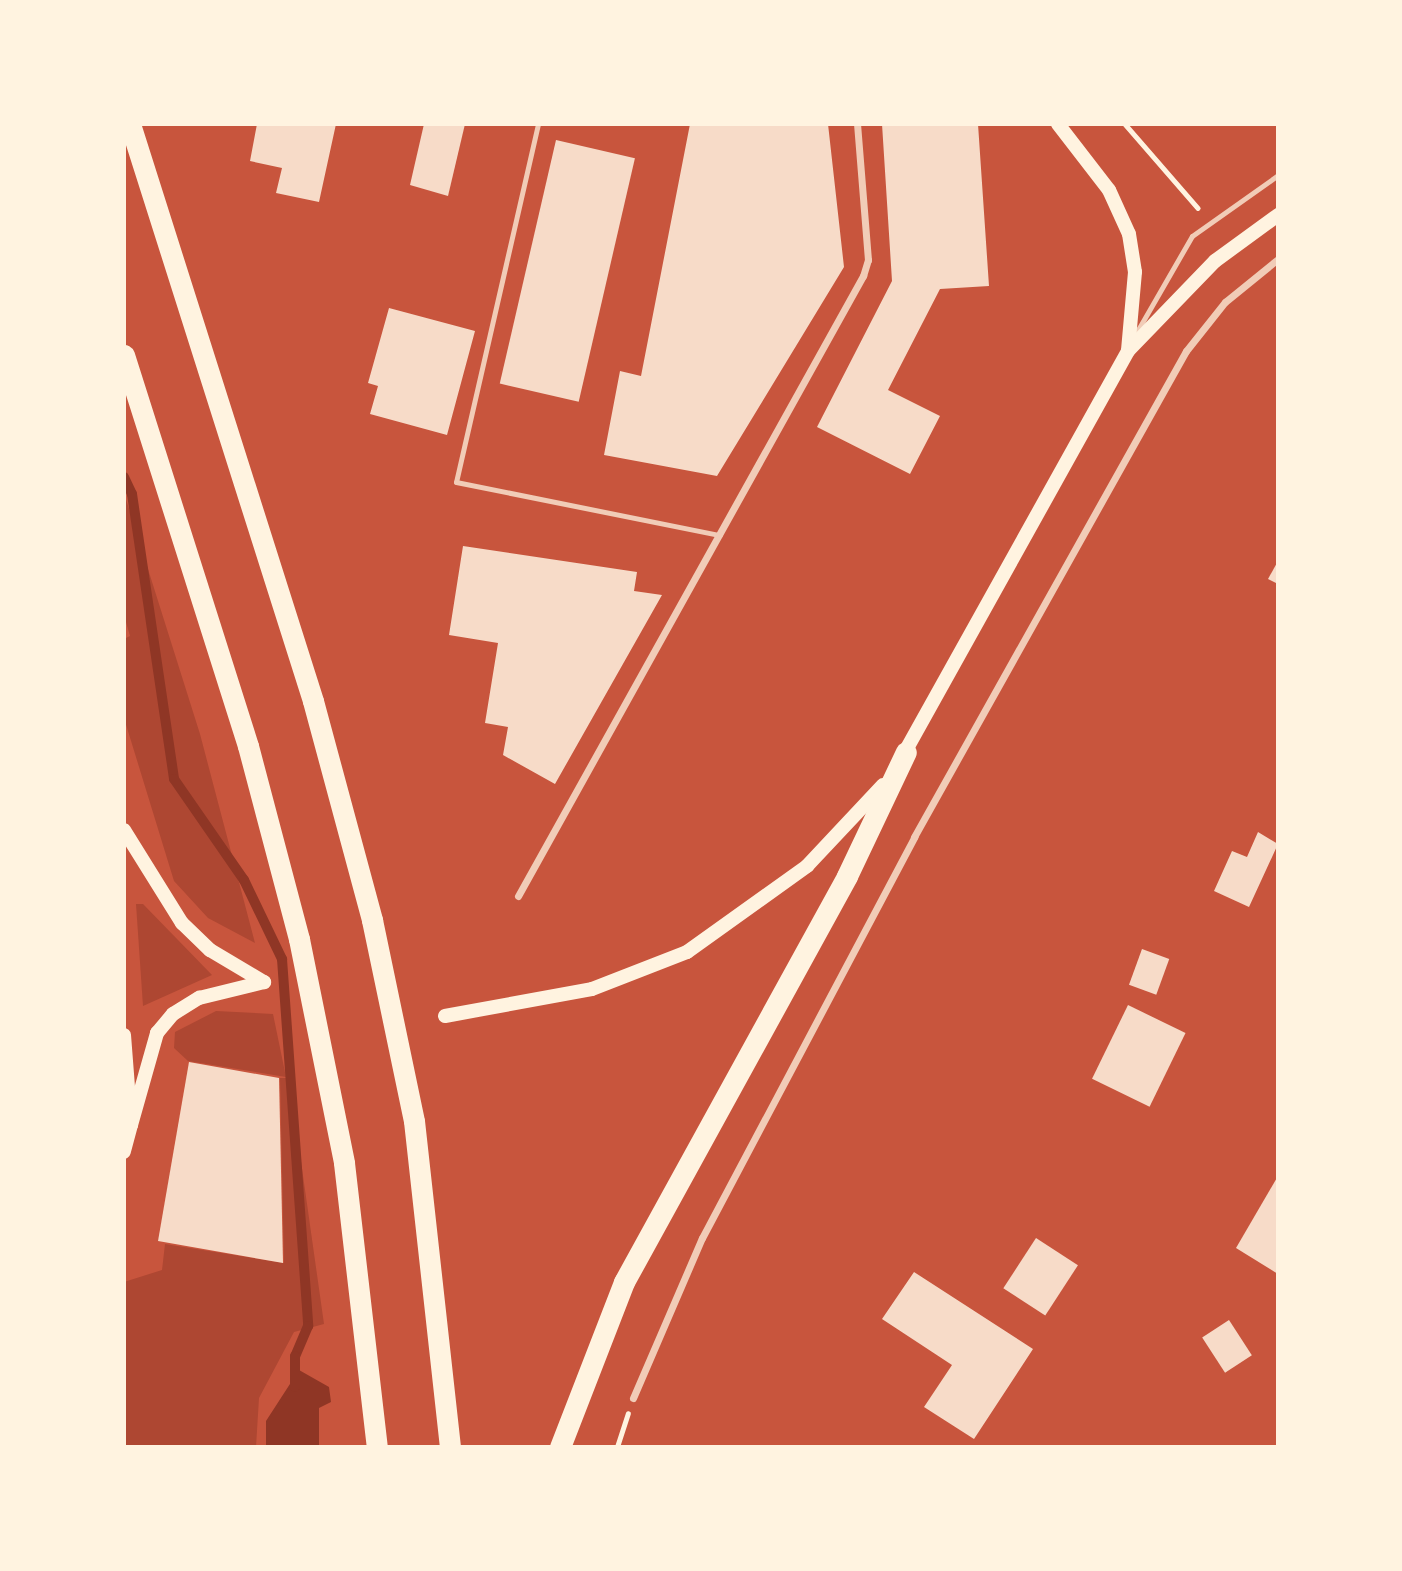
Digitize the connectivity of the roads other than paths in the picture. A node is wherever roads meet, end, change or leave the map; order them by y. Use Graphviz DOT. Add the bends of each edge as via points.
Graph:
graph roads {
  1 [pos="130,124"];
  2 [pos="538,124"];
  3 [pos="857,124"];
  4 [pos="1058,124"];
  5 [pos="1278,175"];
  6 [pos="1278,215"];
  7 [pos="1278,259"];
  8 [pos="1128,351"];
  9 [pos="124,355"];
  10 [pos="720,536"];
  11 [pos="906,752"];
  12 [pos="124,830"];
  13 [pos="518,896"];
  14 [pos="445,1016"];
  15 [pos="124,1035"];
  16 [pos="131,1125"];
  17 [pos="124,1152"];
  18 [pos="633,1398"];
  19 [pos="377,1447"];
  20 [pos="450,1447"];
  21 [pos="560,1447"];
  1 -- 20 [label="highway" via="313,701 372,920 414,1121"];
  2 -- 10 [label="lane" via="456,482"];
  3 -- 10 [label="street" via="866,268"];
  4 -- 8 [label="main road" via="1108,190 1129,234 1135,271"];
  5 -- 8 [label="lane" via="1209,220 1172,262"];
  6 -- 8 [label="main road" via="1214,261"];
  7 -- 18 [label="street" via="1225,302 1186,351 914,837 702,1238"];
  8 -- 11 [label="main road"];
  9 -- 19 [label="highway" via="248,746 299,939 344,1163"];
  10 -- 13 [label="street"];
  11 -- 14 [label="main road" via="824,850 698,945 592,989"];
  11 -- 21 [label="highway" via="847,876 630,1270"];
  12 -- 16 [label="main road" via="176,917 210,950 264,982 199,998 173,1014 157,1033"];
  15 -- 16 [label="main road"];
  16 -- 17 [label="main road"];
}
